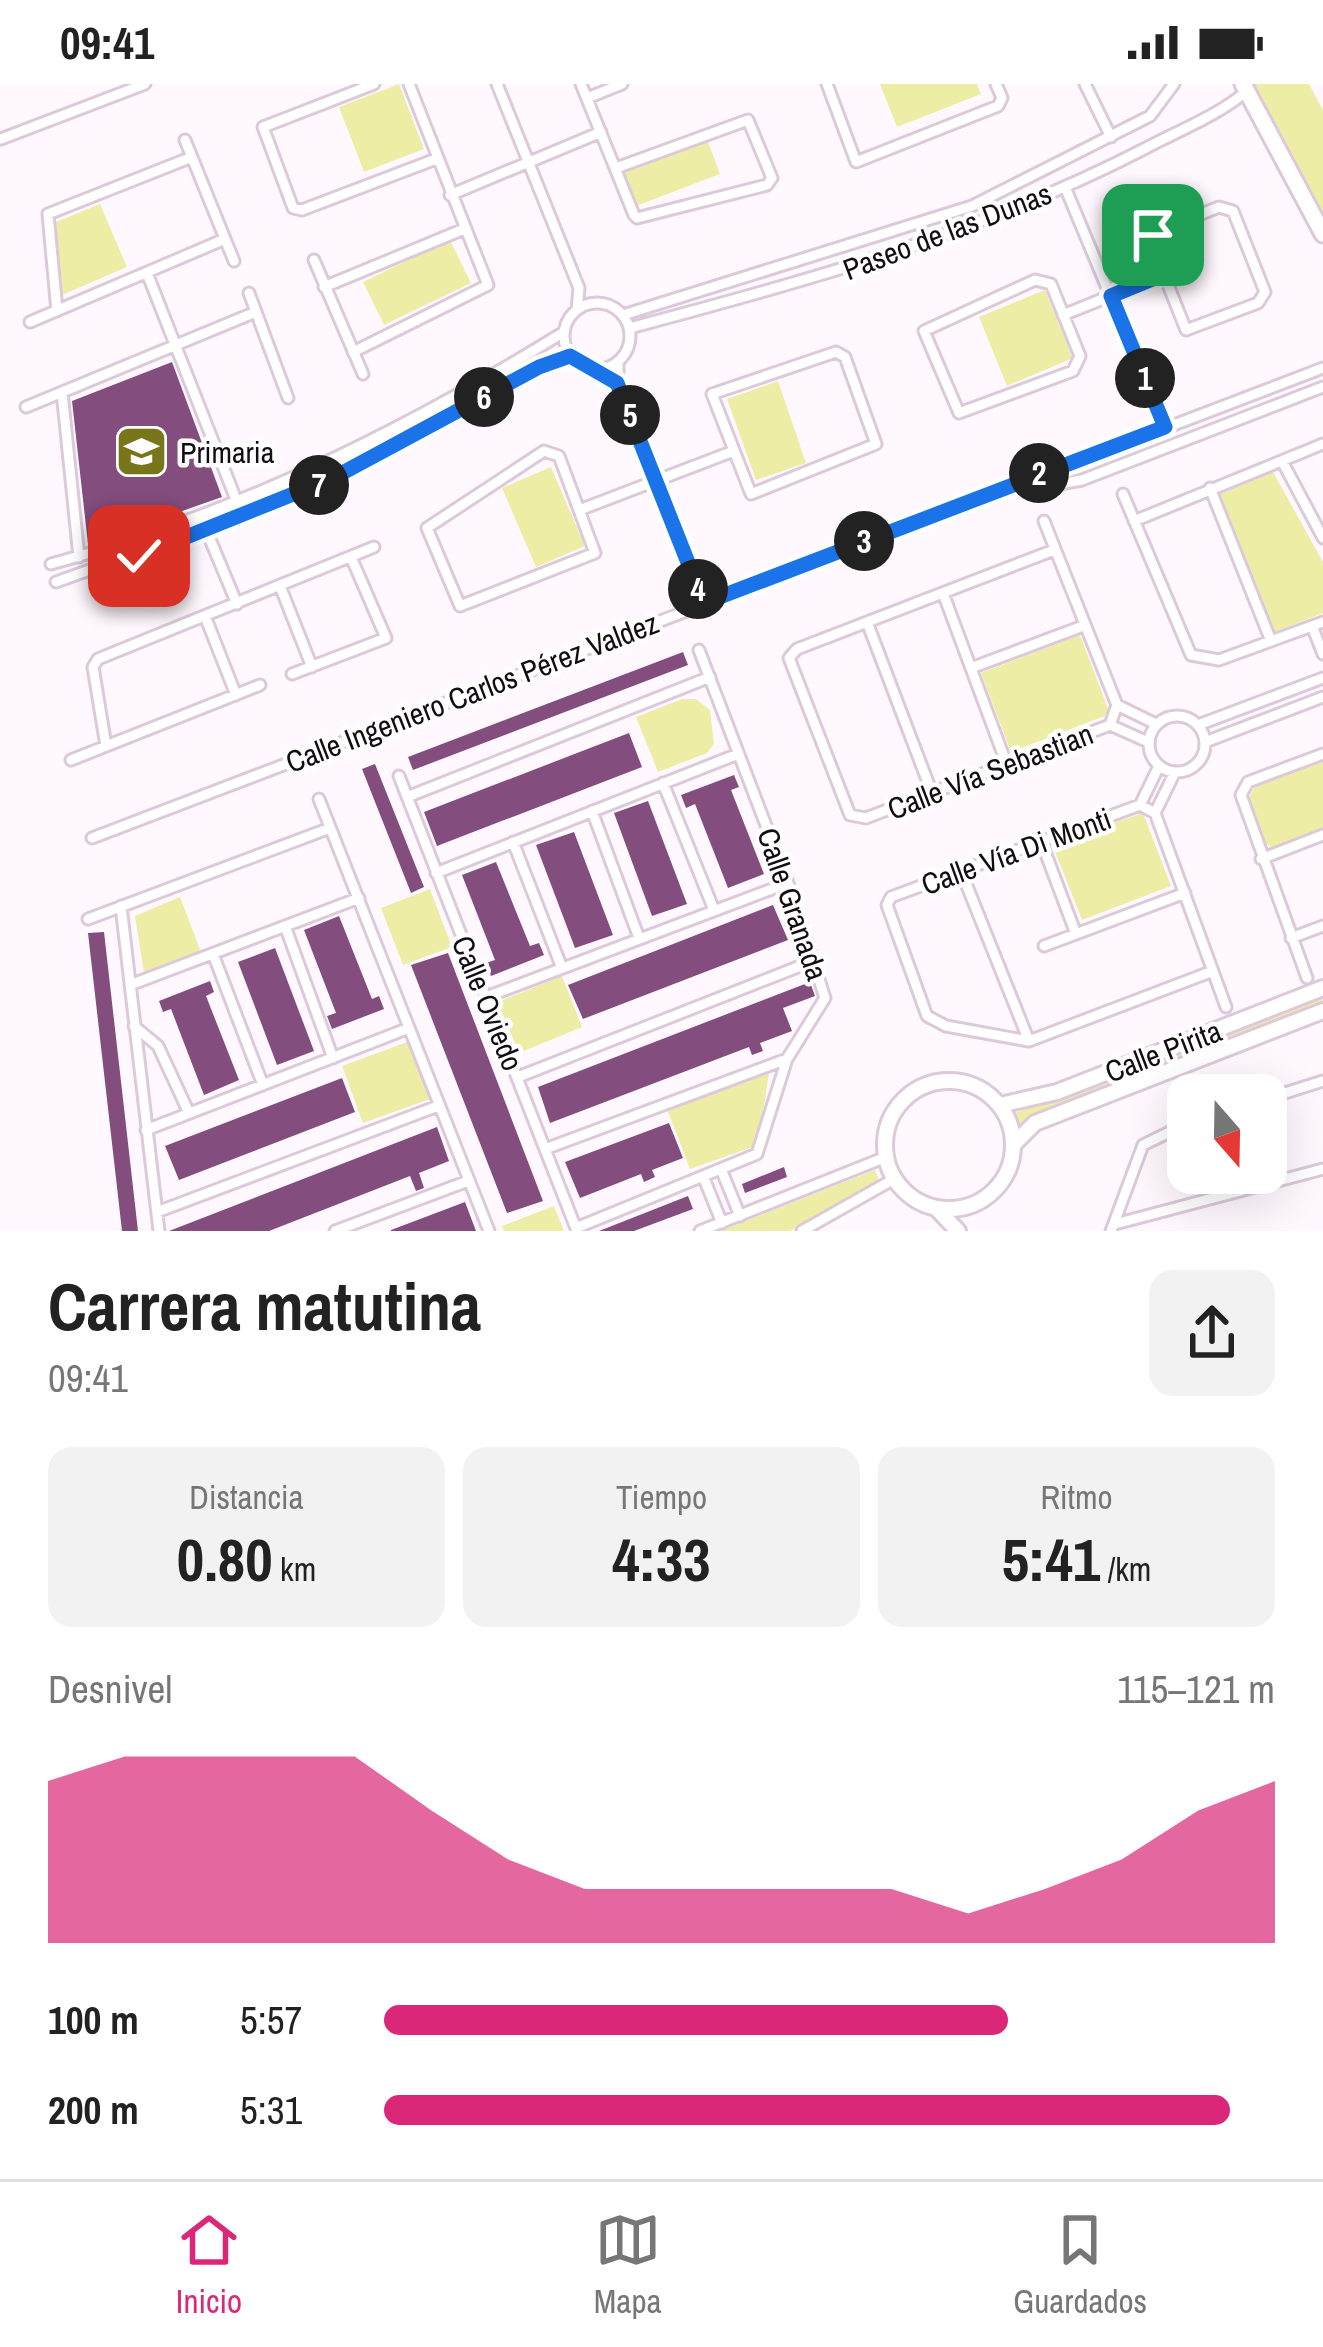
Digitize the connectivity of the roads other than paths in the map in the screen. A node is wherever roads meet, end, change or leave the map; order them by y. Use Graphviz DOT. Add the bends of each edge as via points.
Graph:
graph roads {
  1 [pos="146,84"];
  2 [pos="374,84"];
  3 [pos="409,84"];
  4 [pos="497,84"];
  5 [pos="581,84"];
  6 [pos="622,84"];
  7 [pos="827,84"];
  8 [pos="996,84"];
  9 [pos="1084,84"];
  10 [pos="1096,84"];
  11 [pos="1174,84"];
  12 [pos="1246,87"];
  13 [pos="587,98"];
  14 [pos="1091,100"];
  15 [pos="1150,116"];
  16 [pos="601,132"];
  17 [pos="1111,137"];
  18 [pos="1164,138"];
  19 [pos="1,140"];
  20 [pos="185,140"];
  21 [pos="192,157"];
  22 [pos="436,159"];
  23 [pos="527,159"];
  24 [pos="616,168"];
  25 [pos="1065,187"];
  26 [pos="450,195"];
  27 [pos="972,206"];
  28 [pos="978,223"];
  29 [pos="464,229"];
  30 [pos="1323,234"];
  31 [pos="225,239"];
  32 [pos="314,260"];
  33 [pos="234,261"];
  34 [pos="147,273"];
  35 [pos="1162,275"];
  36 [pos="325,287"];
  37 [pos="579,288"];
  38 [pos="249,293"];
  39 [pos="1111,296"];
  40 [pos="598,303"];
  41 [pos="577,310"];
  42 [pos="57,311"];
  43 [pos="256,312"];
  44 [pos="623,315"];
  45 [pos="1064,315"];
  46 [pos="30,322"];
  47 [pos="630,328"];
  48 [pos="564,332"];
  49 [pos="174,345"];
  50 [pos="352,352"];
  51 [pos="570,356"];
  52 [pos="618,362"];
  53 [pos="1323,368"];
  54 [pos="601,369"];
  55 [pos="363,374"];
  56 [pos="617,383"];
  57 [pos="1323,387"];
  58 [pos="62,392"];
  59 [pos="288,398"];
  60 [pos="26,407"];
  61 [pos="1165,427"];
  62 [pos="1323,444"];
  63 [pos="731,452"];
  64 [pos="1282,460"];
  65 [pos="1027,478"];
  66 [pos="283,482"];
  67 [pos="656,482"];
  68 [pos="1210,488"];
  69 [pos="1123,494"];
  70 [pos="290,498"];
  71 [pos="237,502"];
  72 [pos="583,509"];
  73 [pos="1044,521"];
  74 [pos="1134,521"];
  75 [pos="207,532"];
  76 [pos="1323,538"];
  77 [pos="137,540"];
  78 [pos="374,547"];
  79 [pos="1054,550"];
  80 [pos="139,556"];
  81 [pos="351,556"];
  82 [pos="79,557"];
  83 [pos="51,564"];
  84 [pos="56,582"];
  85 [pos="280,586"];
  86 [pos="943,593"];
  87 [pos="704,603"];
  88 [pos="237,604"];
  89 [pos="205,616"];
  90 [pos="866,622"];
  91 [pos="1318,624"];
  92 [pos="1083,626"];
  93 [pos="1271,641"];
  94 [pos="699,650"];
  95 [pos="1323,654"];
  96 [pos="312,667"];
  97 [pos="970,668"];
  98 [pos="292,674"];
  99 [pos="710,677"];
  100 [pos="1323,677"];
  101 [pos="260,685"];
  102 [pos="236,695"];
  103 [pos="1323,697"];
  104 [pos="1117,705"];
  105 [pos="1156,724"];
  106 [pos="1198,724"];
  107 [pos="1110,725"];
  108 [pos="1148,742"];
  109 [pos="1205,742"];
  110 [pos="106,746"];
  111 [pos="738,754"];
  112 [pos="1323,754"];
  113 [pos="71,760"];
  114 [pos="1007,764"];
  115 [pos="1159,766"];
  116 [pos="1175,772"];
  117 [pos="399,776"];
  118 [pos="663,783"];
  119 [pos="932,793"];
  120 [pos="407,797"];
  121 [pos="319,799"];
  122 [pos="1140,805"];
  123 [pos="592,812"];
  124 [pos="1155,813"];
  125 [pos="330,828"];
  126 [pos="1323,835"];
  127 [pos="92,838"];
  128 [pos="1041,841"];
  129 [pos="513,842"];
  130 [pos="1261,859"];
  131 [pos="961,871"];
  132 [pos="436,873"];
  133 [pos="788,883"];
  134 [pos="1185,893"];
  135 [pos="358,898"];
  136 [pos="121,906"];
  137 [pos="714,910"];
  138 [pos="88,919"];
  139 [pos="286,926"];
  140 [pos="1323,926"];
  141 [pos="1076,934"];
  142 [pos="639,938"];
  143 [pos="1292,938"];
  144 [pos="1044,946"];
  145 [pos="213,954"];
  146 [pos="813,961"];
  147 [pos="562,968"];
  148 [pos="1213,971"];
  149 [pos="1307,978"];
  150 [pos="130,985"];
  151 [pos="1323,988"];
  152 [pos="486,997"];
  153 [pos="1226,1007"];
  154 [pos="1323,1011"];
  155 [pos="134,1026"];
  156 [pos="409,1028"];
  157 [pos="1029,1041"];
  158 [pos="333,1058"];
  159 [pos="787,1059"];
  160 [pos="518,1077"];
  161 [pos="1323,1081"];
  162 [pos="262,1085"];
  163 [pos="1287,1092"];
  164 [pos="1000,1105"];
  165 [pos="438,1106"];
  166 [pos="189,1113"];
  167 [pos="146,1130"];
  168 [pos="1167,1133"];
  169 [pos="1014,1144"];
  170 [pos="545,1149"];
  171 [pos="886,1157"];
  172 [pos="722,1168"];
  173 [pos="1323,1168"];
  174 [pos="703,1176"];
  175 [pos="894,1179"];
  176 [pos="468,1181"];
  177 [pos="978,1202"];
  178 [pos="936,1208"];
  179 [pos="157,1212"];
  180 [pos="740,1216"];
  181 [pos="722,1222"];
  182 [pos="1113,1227"];
  183 [pos="577,1229"];
  184 [pos="159,1231"];
  185 [pos="334,1231"];
  186 [pos="488,1231"];
  187 [pos="700,1231"];
  188 [pos="802,1231"];
  189 [pos="962,1231"];
  1 -- 19 [label="street"];
  2 -- 22 [label="street" via="263,127 293,208"];
  3 -- 22 [label="street"];
  4 -- 23 [label="street"];
  5 -- 13 [label="street"];
  6 -- 13 [label="street"];
  7 -- 8 [label="street" via="856,162 1002,103"];
  9 -- 14 [label="street"];
  10 -- 14 [label="street"];
  11 -- 15 [label="street, Paseo de las Dunas"];
  12 -- 18 [label="street, Paseo de las Dunas"];
  12 -- 30 [label="main road"];
  13 -- 16 [label="street"];
  14 -- 17 [label="street"];
  15 -- 17 [label="street, Paseo de las Dunas"];
  15 -- 18 [label="street"];
  16 -- 23 [label="street"];
  16 -- 24 [label="street"];
  17 -- 27 [label="street, Paseo de las Dunas"];
  18 -- 25 [label="street, Paseo de las Dunas"];
  20 -- 21 [label="street"];
  21 -- 31 [label="street"];
  21 -- 42 [label="street" via="49,214"];
  22 -- 26 [label="street"];
  23 -- 26 [label="street"];
  23 -- 37 [label="street"];
  24 -- 24 [label="street" via="742,120 751,122 771,182 637,218"];
  25 -- 28 [label="street, Paseo de las Dunas"];
  25 -- 39 [label="street"];
  26 -- 29 [label="street"];
  27 -- 28 [label="street"];
  27 -- 44 [label="street, Paseo de las Dunas"];
  28 -- 47 [label="street, Paseo de las Dunas" via="843,272"];
  29 -- 36 [label="street"];
  29 -- 50 [label="street" via="488,285"];
  31 -- 33 [label="street"];
  31 -- 34 [label="street"];
  32 -- 36 [label="street"];
  34 -- 42 [label="street"];
  34 -- 49 [label="street"];
  35 -- 35 [label="street" via="1153,235 1226,206 1265,292 1258,303 1186,330"];
  35 -- 39 [label="street"];
  36 -- 50 [label="street"];
  37 -- 40 [label="street"];
  37 -- 41 [label="street"];
  38 -- 43 [label="street"];
  39 -- 45 [label="street"];
  39 -- 61 [label="street"];
  40 -- 41 [label="street"];
  40 -- 44 [label="street"];
  41 -- 48 [label="street"];
  42 -- 46 [label="street"];
  43 -- 49 [label="street"];
  43 -- 59 [label="street"];
  44 -- 47 [label="street"];
  45 -- 45 [label="street" via="1080,356 1073,370 967,413 954,409 923,337 929,326 1035,280 1051,284"];
  47 -- 52 [label="street"];
  48 -- 51 [label="street"];
  48 -- 66 [label="street" via="417,418"];
  49 -- 58 [label="street"];
  49 -- 71 [label="street"];
  50 -- 55 [label="street"];
  51 -- 54 [label="street"];
  51 -- 70 [label="street"];
  52 -- 54 [label="street"];
  52 -- 56 [label="street"];
  53 -- 61 [label="street, Calle Ingeniero Carlos Pérez Valdez"];
  54 -- 56 [label="street"];
  56 -- 67 [label="street"];
  57 -- 65 [label="street" via="1082,480 1054,485"];
  58 -- 60 [label="street"];
  58 -- 82 [label="street"];
  61 -- 65 [label="street, Calle Ingeniero Carlos Pérez Valdez"];
  62 -- 64 [label="street"];
  63 -- 63 [label="street" via="745,490 758,495 871,449 877,438 845,357 836,352 717,389 711,399"];
  63 -- 67 [label="street"];
  64 -- 68 [label="street"];
  64 -- 76 [label="street"];
  65 -- 87 [label="street, Calle Ingeniero Carlos Pérez Valdez"];
  66 -- 70 [label="street"];
  66 -- 71 [label="street"];
  67 -- 72 [label="street"];
  67 -- 87 [label="street"];
  68 -- 74 [label="street"];
  68 -- 93 [label="street"];
  69 -- 74 [label="street"];
  70 -- 75 [label="street"];
  71 -- 77 [label="street"];
  72 -- 72 [label="street" via="596,554 464,607 428,537 434,520 544,451 559,456"];
  73 -- 79 [label="street, Calle Vía Sebastian"];
  74 -- 93 [label="street" via="1191,655 1219,660"];
  75 -- 80 [label="street"];
  75 -- 88 [label="street"];
  77 -- 80 [label="street"];
  77 -- 82 [label="street"];
  78 -- 81 [label="street"];
  79 -- 86 [label="street, Calle Vía Sebastian"];
  79 -- 92 [label="street, Calle Vía Sebastian"];
  80 -- 84 [label="street"];
  81 -- 85 [label="street"];
  81 -- 96 [label="street" via="386,638"];
  82 -- 83 [label="street"];
  85 -- 88 [label="street"];
  85 -- 96 [label="street"];
  86 -- 90 [label="street, Calle Vía Sebastian"];
  86 -- 97 [label="street"];
  87 -- 127 [label="street, Calle Ingeniero Carlos Pérez Valdez"];
  88 -- 89 [label="street"];
  89 -- 102 [label="street"];
  89 -- 110 [label="street" via="94,663"];
  90 -- 119 [label="street"];
  90 -- 119 [label="street, Calle Vía Sebastian" via="797,649 792,673 850,814 866,818"];
  91 -- 93 [label="street"];
  91 -- 95 [label="street"];
  92 -- 97 [label="street"];
  92 -- 104 [label="street, Calle Vía Sebastian"];
  94 -- 99 [label="street, Calle Granada"];
  96 -- 98 [label="street"];
  97 -- 114 [label="street"];
  99 -- 111 [label="street, Calle Granada"];
  99 -- 120 [label="street"];
  100 -- 106 [label="street"];
  101 -- 102 [label="street"];
  102 -- 110 [label="street"];
  103 -- 109 [label="street"];
  104 -- 105 [label="street"];
  104 -- 107 [label="street, Calle Vía Sebastian"];
  105 -- 106 [label="street" via="1181,716"];
  105 -- 108 [label="street"];
  106 -- 109 [label="street"];
  107 -- 108 [label="street"];
  107 -- 114 [label="street, Calle Vía Sebastian"];
  108 -- 115 [label="street"];
  109 -- 116 [label="street" via="1198,762"];
  110 -- 113 [label="street"];
  111 -- 118 [label="street"];
  111 -- 133 [label="street, Calle Granada"];
  112 -- 130 [label="street" via="1242,790"];
  114 -- 119 [label="street, Calle Vía Sebastian"];
  115 -- 116 [label="street"];
  115 -- 122 [label="street, Calle Vía Di Monti"];
  116 -- 124 [label="street, Calle Vía Di Monti"];
  117 -- 120 [label="street, Calle Oviedo"];
  118 -- 123 [label="street"];
  118 -- 137 [label="street"];
  120 -- 132 [label="street, Calle Oviedo"];
  121 -- 125 [label="street"];
  122 -- 124 [label="street, Calle Vía Di Monti"];
  122 -- 128 [label="street, Calle Vía Di Monti"];
  123 -- 129 [label="street"];
  123 -- 142 [label="street"];
  124 -- 134 [label="street, Calle Vía Di Monti"];
  125 -- 135 [label="street"];
  125 -- 136 [label="street"];
  126 -- 130 [label="street"];
  128 -- 131 [label="street, Calle Vía Di Monti"];
  128 -- 141 [label="street"];
  129 -- 132 [label="street"];
  129 -- 147 [label="street"];
  130 -- 143 [label="street"];
  131 -- 157 [label="street"];
  131 -- 157 [label="street, Calle Vía Di Monti" via="887,905 927,1016"];
  132 -- 152 [label="street, Calle Oviedo"];
  133 -- 137 [label="street"];
  133 -- 146 [label="street, Calle Granada"];
  134 -- 141 [label="street"];
  134 -- 148 [label="street, Calle Vía Di Monti"];
  135 -- 139 [label="street"];
  135 -- 156 [label="street"];
  136 -- 138 [label="street"];
  136 -- 150 [label="street"];
  137 -- 142 [label="street"];
  139 -- 145 [label="street"];
  139 -- 158 [label="street"];
  140 -- 143 [label="street"];
  141 -- 144 [label="street"];
  142 -- 147 [label="street"];
  143 -- 149 [label="street"];
  145 -- 150 [label="street"];
  145 -- 162 [label="street"];
  146 -- 159 [label="street, Calle Granada" via="825,998"];
  146 -- 160 [label="street"];
  147 -- 152 [label="street"];
  148 -- 153 [label="street, Calle Vía Di Monti"];
  148 -- 157 [label="street"];
  150 -- 155 [label="street"];
  151 -- 164 [label="street, Calle Pirita" via="1057,1092"];
  152 -- 160 [label="street, Calle Oviedo"];
  154 -- 169 [label="street, Calle Pirita" via="1058,1113"];
  155 -- 166 [label="street" via="158,1046"];
  155 -- 167 [label="street"];
  156 -- 158 [label="street"];
  156 -- 165 [label="street"];
  158 -- 162 [label="street"];
  159 -- 170 [label="street"];
  159 -- 172 [label="street, Calle Granada" via="758,1154"];
  160 -- 170 [label="street, Calle Oviedo"];
  161 -- 163 [label="street"];
  162 -- 166 [label="street"];
  164 -- 169 [label="street"];
  164 -- 171 [label="street" via="965,1082 923,1086 892,1115"];
  165 -- 176 [label="street"];
  165 -- 179 [label="street"];
  166 -- 167 [label="street"];
  167 -- 179 [label="street"];
  168 -- 182 [label="street" via="1143,1145"];
  169 -- 177 [label="street" via="1000,1184"];
  170 -- 183 [label="street, Calle Oviedo"];
  171 -- 175 [label="street"];
  171 -- 180 [label="street"];
  172 -- 174 [label="street"];
  172 -- 180 [label="street"];
  173 -- 182 [label="street"];
  174 -- 181 [label="street"];
  174 -- 183 [label="street"];
  175 -- 178 [label="street"];
  175 -- 188 [label="street"];
  176 -- 185 [label="street"];
  176 -- 186 [label="street"];
  177 -- 178 [label="street"];
  177 -- 189 [label="street"];
  178 -- 189 [label="street"];
  179 -- 184 [label="street"];
  180 -- 181 [label="street"];
  181 -- 187 [label="street"];
}
